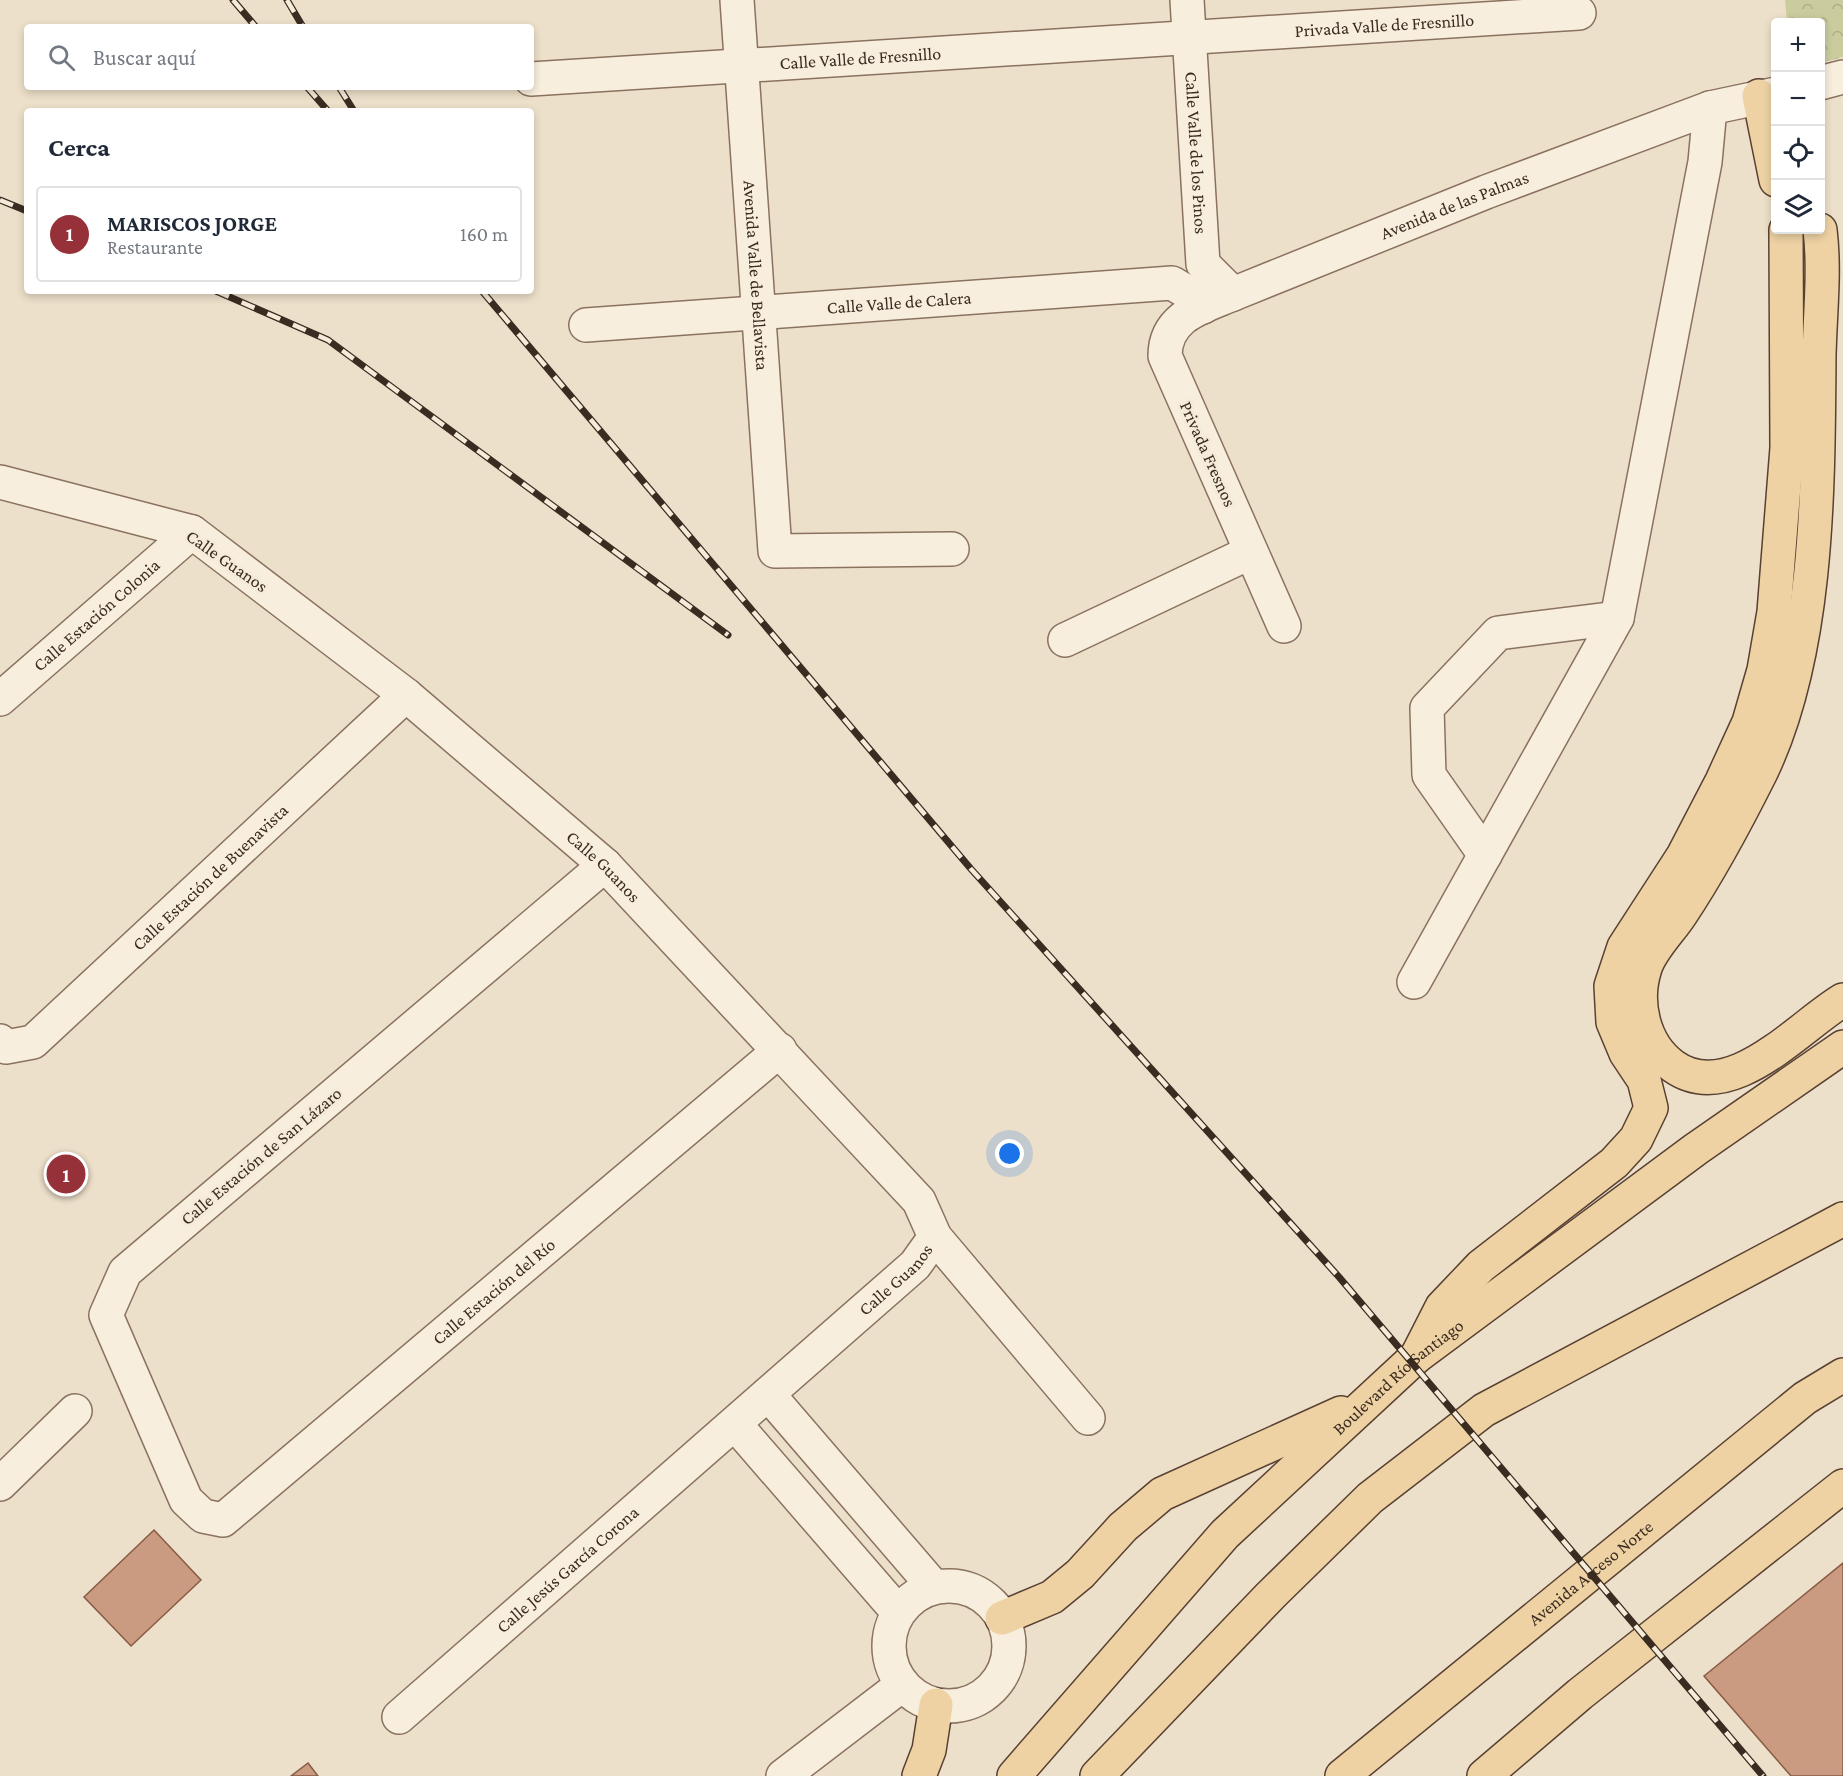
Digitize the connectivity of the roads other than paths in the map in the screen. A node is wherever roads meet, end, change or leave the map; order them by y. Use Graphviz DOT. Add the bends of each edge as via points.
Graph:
graph roads {
  1 [pos="737,0"];
  2 [pos="1187,0"];
  3 [pos="1579,13"];
  4 [pos="1190,37"];
  5 [pos="741,66"];
  6 [pos="1843,76"];
  7 [pos="534,79"];
  8 [pos="1825,82"];
  9 [pos="1767,95"];
  10 [pos="1710,108"];
  11 [pos="1771,133"];
  12 [pos="1786,234"];
  13 [pos="1820,234"];
  14 [pos="1203,264"];
  15 [pos="1172,283"];
  16 [pos="1233,294"];
  17 [pos="1203,307"];
  18 [pos="758,313"];
  19 [pos="586,325"];
  20 [pos="1165,356"];
  21 [pos="0,482"];
  22 [pos="192,532"];
  23 [pos="952,549"];
  24 [pos="1251,552"];
  25 [pos="1617,618"];
  26 [pos="1284,626"];
  27 [pos="1065,640"];
  28 [pos="406,694"];
  29 [pos="0,699"];
  30 [pos="1485,855"];
  31 [pos="605,865"];
  32 [pos="1414,982"];
  33 [pos="1843,1000"];
  34 [pos="3,1044"];
  35 [pos="1843,1047"];
  36 [pos="780,1050"];
  37 [pos="1843,1219"];
  38 [pos="935,1237"];
  39 [pos="1417,1356"];
  40 [pos="1843,1375"];
  41 [pos="768,1394"];
  42 [pos="1365,1402"];
  43 [pos="75,1411"];
  44 [pos="1088,1418"];
  45 [pos="735,1424"];
  46 [pos="0,1484"];
  47 [pos="1843,1486"];
  48 [pos="203,1516"];
  49 [pos="934,1587"];
  50 [pos="898,1612"];
  51 [pos="1002,1618"];
  52 [pos="902,1685"];
  53 [pos="936,1705"];
  54 [pos="399,1717"];
  55 [pos="783,1776"];
  56 [pos="919,1776"];
  57 [pos="1014,1776"];
  58 [pos="1097,1776"];
  59 [pos="1342,1776"];
  60 [pos="1484,1776"];
  1 -- 5 [label="street, Avenida Valle de Bellavista"];
  2 -- 4 [label="street, Calle Valle de los Pinos"];
  3 -- 4 [label="street, Privada Valle de Fresnillo"];
  4 -- 5 [label="street, Calle Valle de Fresnillo"];
  4 -- 14 [label="street, Calle Valle de los Pinos"];
  5 -- 7 [label="street, Calle Valle de Fresnillo"];
  5 -- 18 [label="street, Avenida Valle de Bellavista"];
  6 -- 8 [label="street"];
  9 -- 10 [label="street, Avenida de las Palmas"];
  9 -- 11 [label="main road"];
  10 -- 16 [label="street, Avenida de las Palmas" via="1485,192"];
  10 -- 25 [label="street" via="1705,162"];
  12 -- 39 [label="main road" via="1786,448 1774,612 1764,670 1749,722 1722,781 1683,856 1624,947 1611,986 1613,1022 1626,1053 1644,1080 1651,1108 1636,1139 1614,1163 1481,1266 1442,1307"];
  13 -- 33 [label="main road" via="1818,440 1808,602 1796,672 1783,723 1761,772 1688,904 1646,965 1639,992 1642,1020 1656,1047 1673,1066 1698,1077 1729,1077"];
  14 -- 15 [label="street"];
  14 -- 16 [label="street"];
  15 -- 17 [label="street" via="1194,296"];
  15 -- 18 [label="street, Calle Valle de Calera"];
  16 -- 17 [label="street, Avenida de las Palmas"];
  17 -- 20 [label="street, Avenida de las Palmas" via="1175,323 1168,332"];
  18 -- 19 [label="street, Calle Valle de Calera"];
  18 -- 23 [label="street, Avenida Valle de Bellavista" via="775,551"];
  20 -- 24 [label="street, Privada Fresnos"];
  21 -- 22 [label="street, Calle Guanos"];
  22 -- 28 [label="street, Calle Guanos"];
  22 -- 29 [label="street, Calle Estación Colonia"];
  24 -- 26 [label="street, Privada Fresnos"];
  24 -- 27 [label="street"];
  25 -- 30 [label="street"];
  25 -- 30 [label="street" via="1498,633 1427,708 1429,775"];
  28 -- 31 [label="street, Calle Guanos"];
  28 -- 34 [label="street, Calle Estación de Buenavista" via="33,1042"];
  30 -- 32 [label="street"];
  31 -- 36 [label="street, Calle Guanos"];
  31 -- 48 [label="street, Calle Estación de San Lázaro" via="125,1272 106,1315 186,1500"];
  35 -- 39 [label="main road, Boulevard Río Santiago" via="1696,1149"];
  36 -- 38 [label="street, Calle Guanos" via="919,1201"];
  36 -- 48 [label="street, Calle Estación del Río" via="223,1520"];
  37 -- 58 [label="main road" via="1484,1410 1370,1498"];
  38 -- 41 [label="street, Calle Guanos" via="915,1265"];
  38 -- 44 [label="street"];
  39 -- 42 [label="main road, Boulevard Río Santiago"];
  40 -- 59 [label="main road, Avenida Acceso Norte" via="1805,1398"];
  41 -- 45 [label="street, Calle Guanos"];
  41 -- 49 [label="street"];
  42 -- 51 [label="main road" via="1162,1494 1052,1597"];
  42 -- 57 [label="main road, Boulevard Río Santiago" via="1226,1534"];
  43 -- 46 [label="street"];
  45 -- 50 [label="street"];
  45 -- 54 [label="street, Calle Jesús García Corona"];
  47 -- 60 [label="main road" via="1580,1694"];
  49 -- 50 [label="street" via="915,1596"];
  49 -- 51 [label="street" via="974,1591 991,1602"];
  50 -- 52 [label="street" via="888,1647 892,1667"];
  51 -- 53 [label="street" via="1009,1636 1002,1674 974,1700 956,1706"];
  52 -- 53 [label="street" via="918,1698"];
  52 -- 55 [label="street"];
  53 -- 56 [label="main road" via="929,1750"];
}
